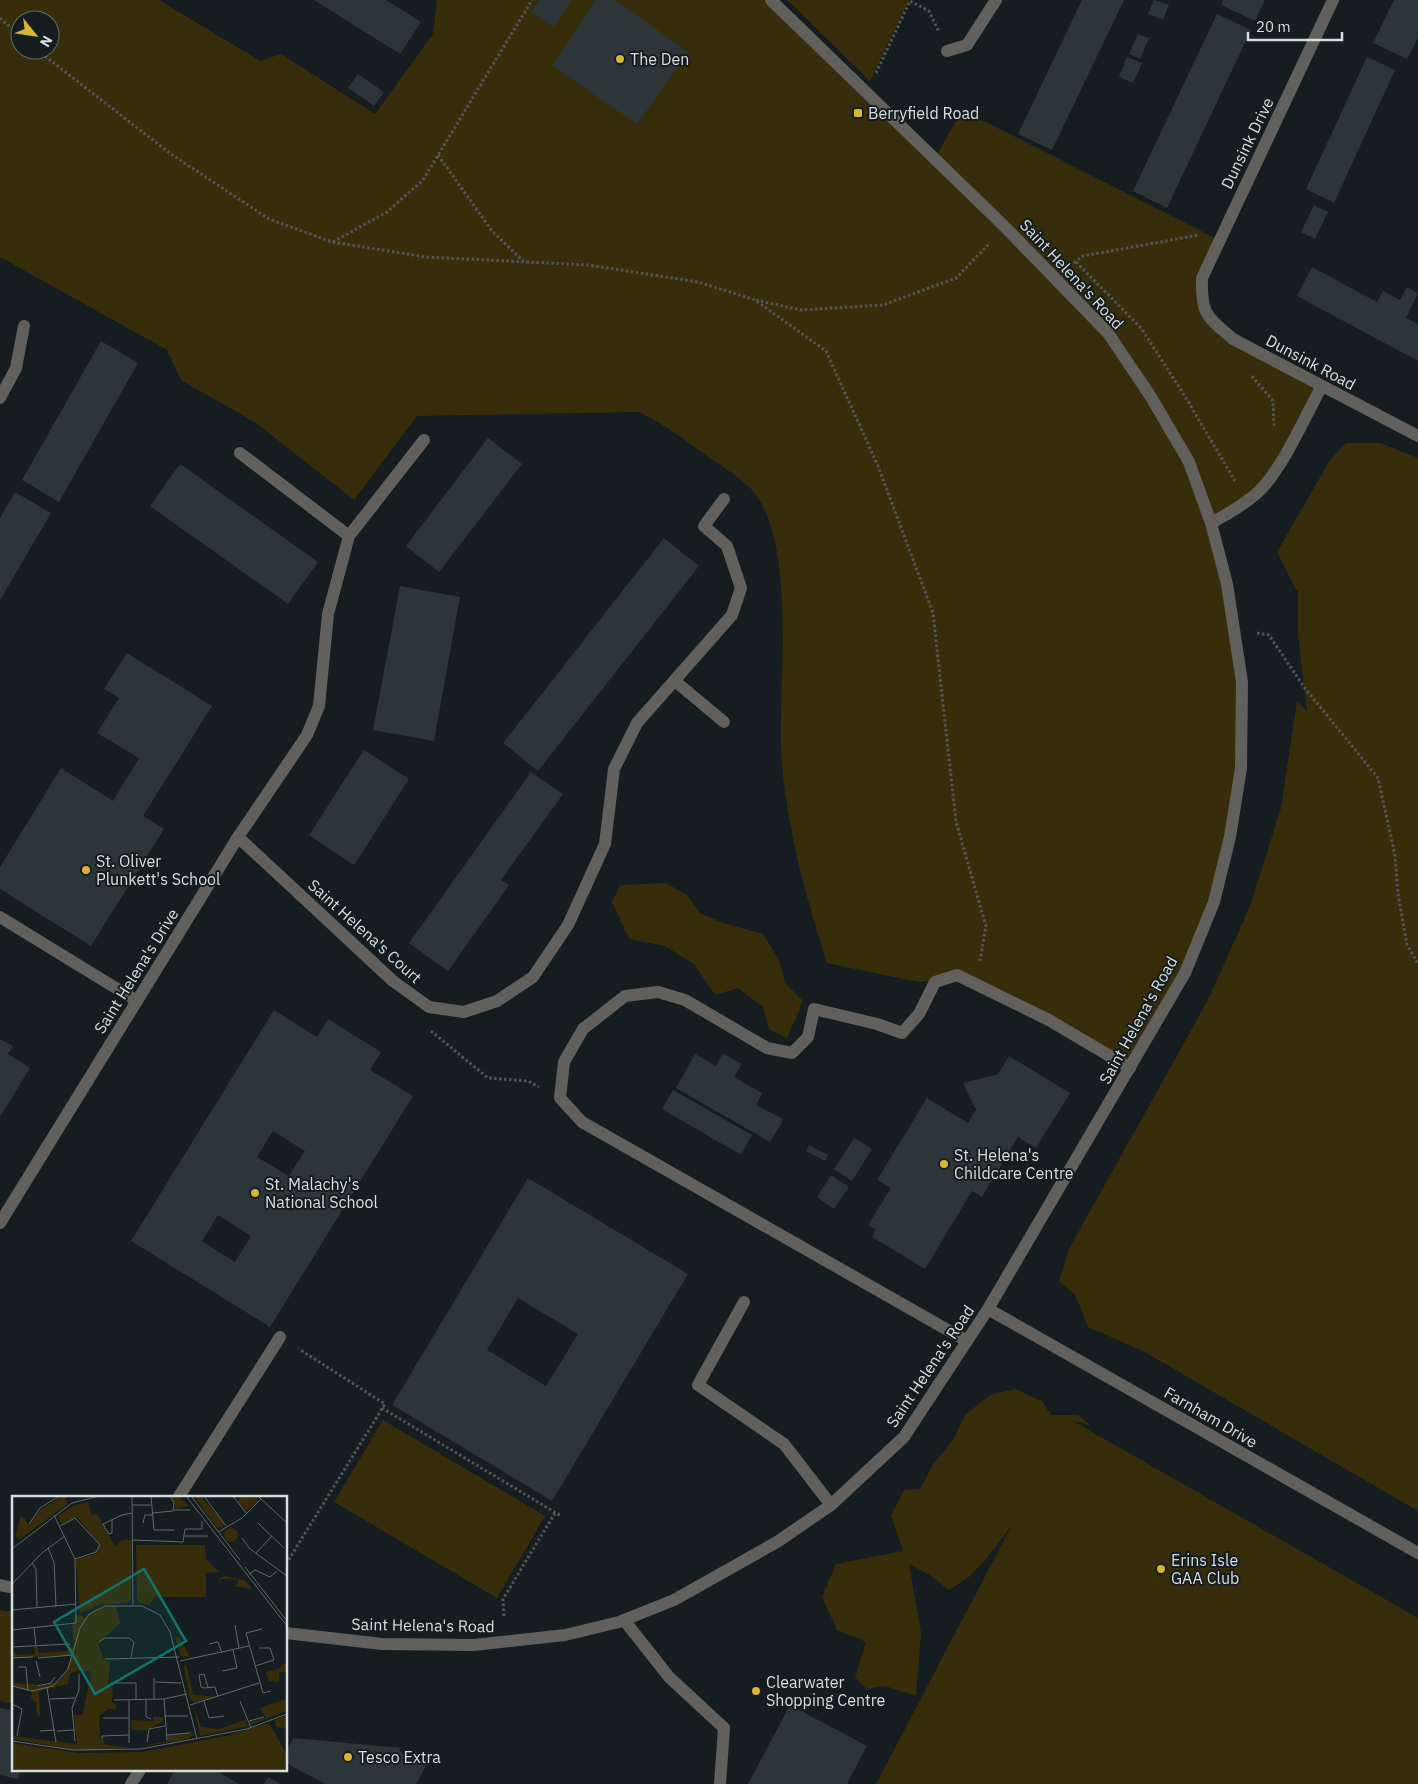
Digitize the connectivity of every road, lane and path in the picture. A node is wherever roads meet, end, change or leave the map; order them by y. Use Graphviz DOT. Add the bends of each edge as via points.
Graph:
graph roads {
  1 [pos="532,0"];
  2 [pos="771,0"];
  3 [pos="996,0"];
  4 [pos="1333,0"];
  5 [pos="0,18"];
  6 [pos="10,27"];
  7 [pos="947,51"];
  8 [pos="50,60"];
  9 [pos="866,93"];
  10 [pos="438,155"];
  11 [pos="1005,227"];
  12 [pos="1222,234"];
  13 [pos="332,242"];
  14 [pos="524,262"];
  15 [pos="1076,262"];
  16 [pos="1054,277"];
  17 [pos="755,300"];
  18 [pos="1202,302"];
  19 [pos="24,326"];
  20 [pos="1265,356"];
  21 [pos="1322,386"];
  22 [pos="0,398"];
  23 [pos="1274,432"];
  24 [pos="1418,436"];
  25 [pos="424,440"];
  26 [pos="240,453"];
  27 [pos="1242,480"];
  28 [pos="724,499"];
  29 [pos="1211,523"];
  30 [pos="349,536"];
  31 [pos="1235,627"];
  32 [pos="675,681"];
  33 [pos="724,722"];
  34 [pos="238,837"];
  35 [pos="0,917"];
  36 [pos="1418,964"];
  37 [pos="977,985"];
  38 [pos="417,999"];
  39 [pos="137,1001"];
  40 [pos="1130,1068"];
  41 [pos="560,1098"];
  42 [pos="0,1223"];
  43 [pos="744,1302"];
  44 [pos="988,1309"];
  45 [pos="280,1337"];
  46 [pos="967,1341"];
  47 [pos="382,1408"];
  48 [pos="179,1496"];
  49 [pos="831,1505"];
  50 [pos="555,1513"];
  51 [pos="561,1516"];
  52 [pos="1418,1553"];
  53 [pos="288,1561"];
  54 [pos="504,1616"];
  55 [pos="624,1620"];
  56 [pos="288,1633"];
  57 [pos="139,1772"];
  58 [pos="131,1784"];
  59 [pos="720,1784"];
  1 -- 10 [label="path"];
  2 -- 9 [label="street, Saint Helena's Road"];
  3 -- 7 [label="street" via="966,45"];
  4 -- 12 [label="street, Dunsink Drive"];
  5 -- 6 [label="path"];
  7 -- 9 [label="path" via="929,11 910,1"];
  8 -- 13 [label="path" via="171,154 269,219"];
  9 -- 11 [label="street, Saint Helena's Road"];
  10 -- 13 [label="path" via="423,180 387,212"];
  10 -- 14 [label="path" via="492,231"];
  11 -- 16 [label="street, Saint Helena's Road"];
  11 -- 17 [label="path" via="956,278 883,305 801,310"];
  12 -- 15 [label="path" via="1195,235 1083,256"];
  12 -- 18 [label="street, Dunsink Drive" via="1202,278"];
  13 -- 14 [label="path" via="426,257"];
  14 -- 17 [label="path" via="588,265 698,282"];
  15 -- 16 [label="path"];
  15 -- 27 [label="path" via="1141,328 1235,482"];
  16 -- 29 [label="street, Saint Helena's Road" via="1108,333 1151,397 1189,462"];
  17 -- 37 [label="path" via="826,351 878,466 933,613 956,822 986,926"];
  18 -- 20 [label="street, Dunsink Road" via="1210,320 1233,339"];
  19 -- 22 [label="street" via="16,368"];
  20 -- 21 [label="street, Dunsink Road"];
  20 -- 23 [label="path" via="1250,374 1274,401"];
  21 -- 24 [label="street, Dunsink Road"];
  21 -- 29 [label="street" via="1273,474 1256,493"];
  25 -- 30 [label="street, Saint Helena's Drive"];
  26 -- 30 [label="street"];
  28 -- 32 [label="street, Saint Helena's Court" via="704,526 726,546 741,588 732,615"];
  29 -- 31 [label="street, Saint Helena's Road"];
  30 -- 34 [label="street, Saint Helena's Drive" via="328,614 319,706 307,735"];
  31 -- 36 [label="path" via="1269,636 1304,687 1378,778 1395,855 1398,894 1408,944"];
  31 -- 40 [label="street, Saint Helena's Road" via="1242,682 1241,768 1230,837 1214,902 1185,973"];
  32 -- 33 [label="street"];
  32 -- 38 [label="street, Saint Helena's Court" via="637,723 614,769 605,844 568,925 533,977 497,1001 464,1012 429,1007"];
  34 -- 38 [label="street, Saint Helena's Court" via="392,981"];
  34 -- 39 [label="street, Saint Helena's Drive"];
  35 -- 39 [label="street"];
  37 -- 40 [label="street" via="1049,1020"];
  37 -- 41 [label="street" via="957,975 935,982 919,1014 902,1033 814,1009 808,1037 792,1053 767,1048 685,1000 658,992 625,996 583,1029 564,1062"];
  38 -- 41 [label="path" via="414,1016 486,1077 528,1080"];
  39 -- 42 [label="street, Saint Helena's Drive"];
  40 -- 44 [label="street, Saint Helena's Road"];
  41 -- 46 [label="street" via="582,1122"];
  43 -- 49 [label="street" via="698,1385 784,1444"];
  44 -- 46 [label="street, Saint Helena's Road"];
  44 -- 52 [label="street, Farnham Drive"];
  45 -- 47 [label="path" via="385,1404"];
  45 -- 48 [label="street"];
  46 -- 49 [label="street, Saint Helena's Road" via="904,1437"];
  47 -- 50 [label="path"];
  47 -- 53 [label="path"];
  49 -- 55 [label="street, Saint Helena's Road" via="777,1542 674,1600"];
  50 -- 51 [label="path"];
  50 -- 54 [label="path" via="503,1599"];
  55 -- 56 [label="street, Saint Helena's Road" via="566,1635 474,1645 382,1644"];
  55 -- 59 [label="street" via="669,1678 724,1728"];
  57 -- 58 [label="street"];
}
